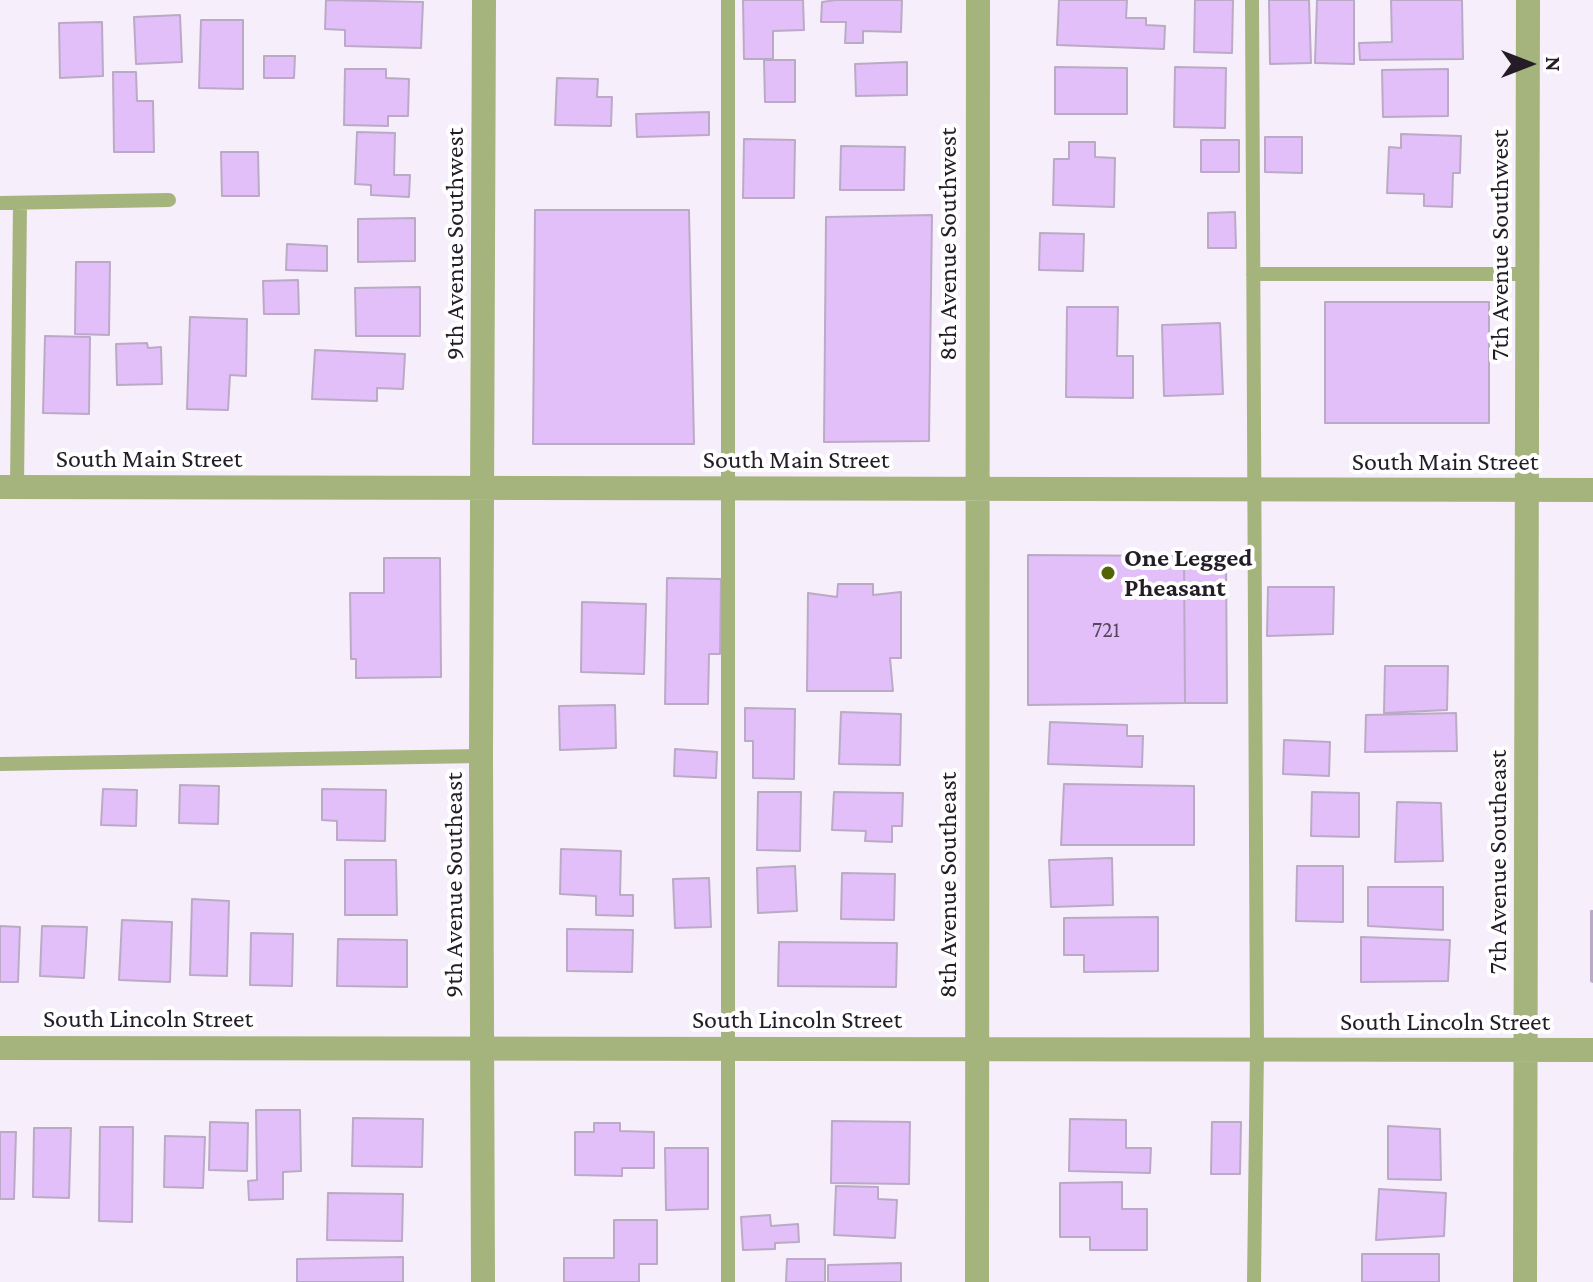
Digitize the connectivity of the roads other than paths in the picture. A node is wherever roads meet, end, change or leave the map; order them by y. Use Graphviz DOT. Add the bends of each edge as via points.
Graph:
graph roads {
  1 [pos="484,0"];
  2 [pos="728,0"];
  3 [pos="978,0"];
  4 [pos="1252,0"];
  5 [pos="1528,0"];
  6 [pos="169,200"];
  7 [pos="0,203"];
  8 [pos="20,203"];
  9 [pos="1253,274"];
  10 [pos="1528,274"];
  11 [pos="8,487"];
  12 [pos="975,487"];
  13 [pos="482,488"];
  14 [pos="729,488"];
  15 [pos="1253,489"];
  16 [pos="1528,490"];
  17 [pos="1593,490"];
  18 [pos="481,756"];
  19 [pos="0,764"];
  20 [pos="483,1047"];
  21 [pos="727,1047"];
  22 [pos="0,1048"];
  23 [pos="976,1048"];
  24 [pos="1257,1049"];
  25 [pos="1526,1050"];
  26 [pos="1593,1050"];
  27 [pos="483,1282"];
  28 [pos="728,1282"];
  29 [pos="977,1282"];
  30 [pos="1254,1282"];
  31 [pos="1525,1282"];
  1 -- 13 [label="street, 9th Avenue Southwest"];
  2 -- 14 [label="lane"];
  3 -- 12 [label="street, 8th Avenue Southwest"];
  4 -- 9 [label="lane"];
  5 -- 10 [label="street, 7th Avenue Southwest"];
  6 -- 8 [label="lane"];
  7 -- 8 [label="lane"];
  8 -- 11 [label="lane"];
  9 -- 10 [label="lane"];
  9 -- 15 [label="lane"];
  10 -- 16 [label="street, 7th Avenue Southwest"];
  11 -- 13 [label="street, South Main Street"];
  12 -- 14 [label="street, South Main Street"];
  12 -- 15 [label="street, South Main Street"];
  12 -- 23 [label="street, 8th Avenue Southeast"];
  13 -- 14 [label="street, South Main Street"];
  13 -- 18 [label="street, 9th Avenue Southeast"];
  14 -- 21 [label="lane"];
  15 -- 16 [label="street, South Main Street"];
  15 -- 24 [label="lane"];
  16 -- 17 [label="street, South Main Street"];
  16 -- 25 [label="street, 7th Avenue Southeast"];
  18 -- 19 [label="lane"];
  18 -- 20 [label="street, 9th Avenue Southeast"];
  20 -- 21 [label="street, South Lincoln Street"];
  20 -- 22 [label="street, South Lincoln Street"];
  20 -- 27 [label="street, 9th Avenue Southeast"];
  21 -- 23 [label="street, South Lincoln Street"];
  21 -- 28 [label="lane"];
  23 -- 24 [label="street, South Lincoln Street"];
  23 -- 29 [label="street, 8th Avenue Southeast"];
  24 -- 25 [label="street, South Lincoln Street"];
  24 -- 30 [label="lane"];
  25 -- 26 [label="street, South Lincoln Street"];
  25 -- 31 [label="street, 7th Avenue Southeast"];
}
